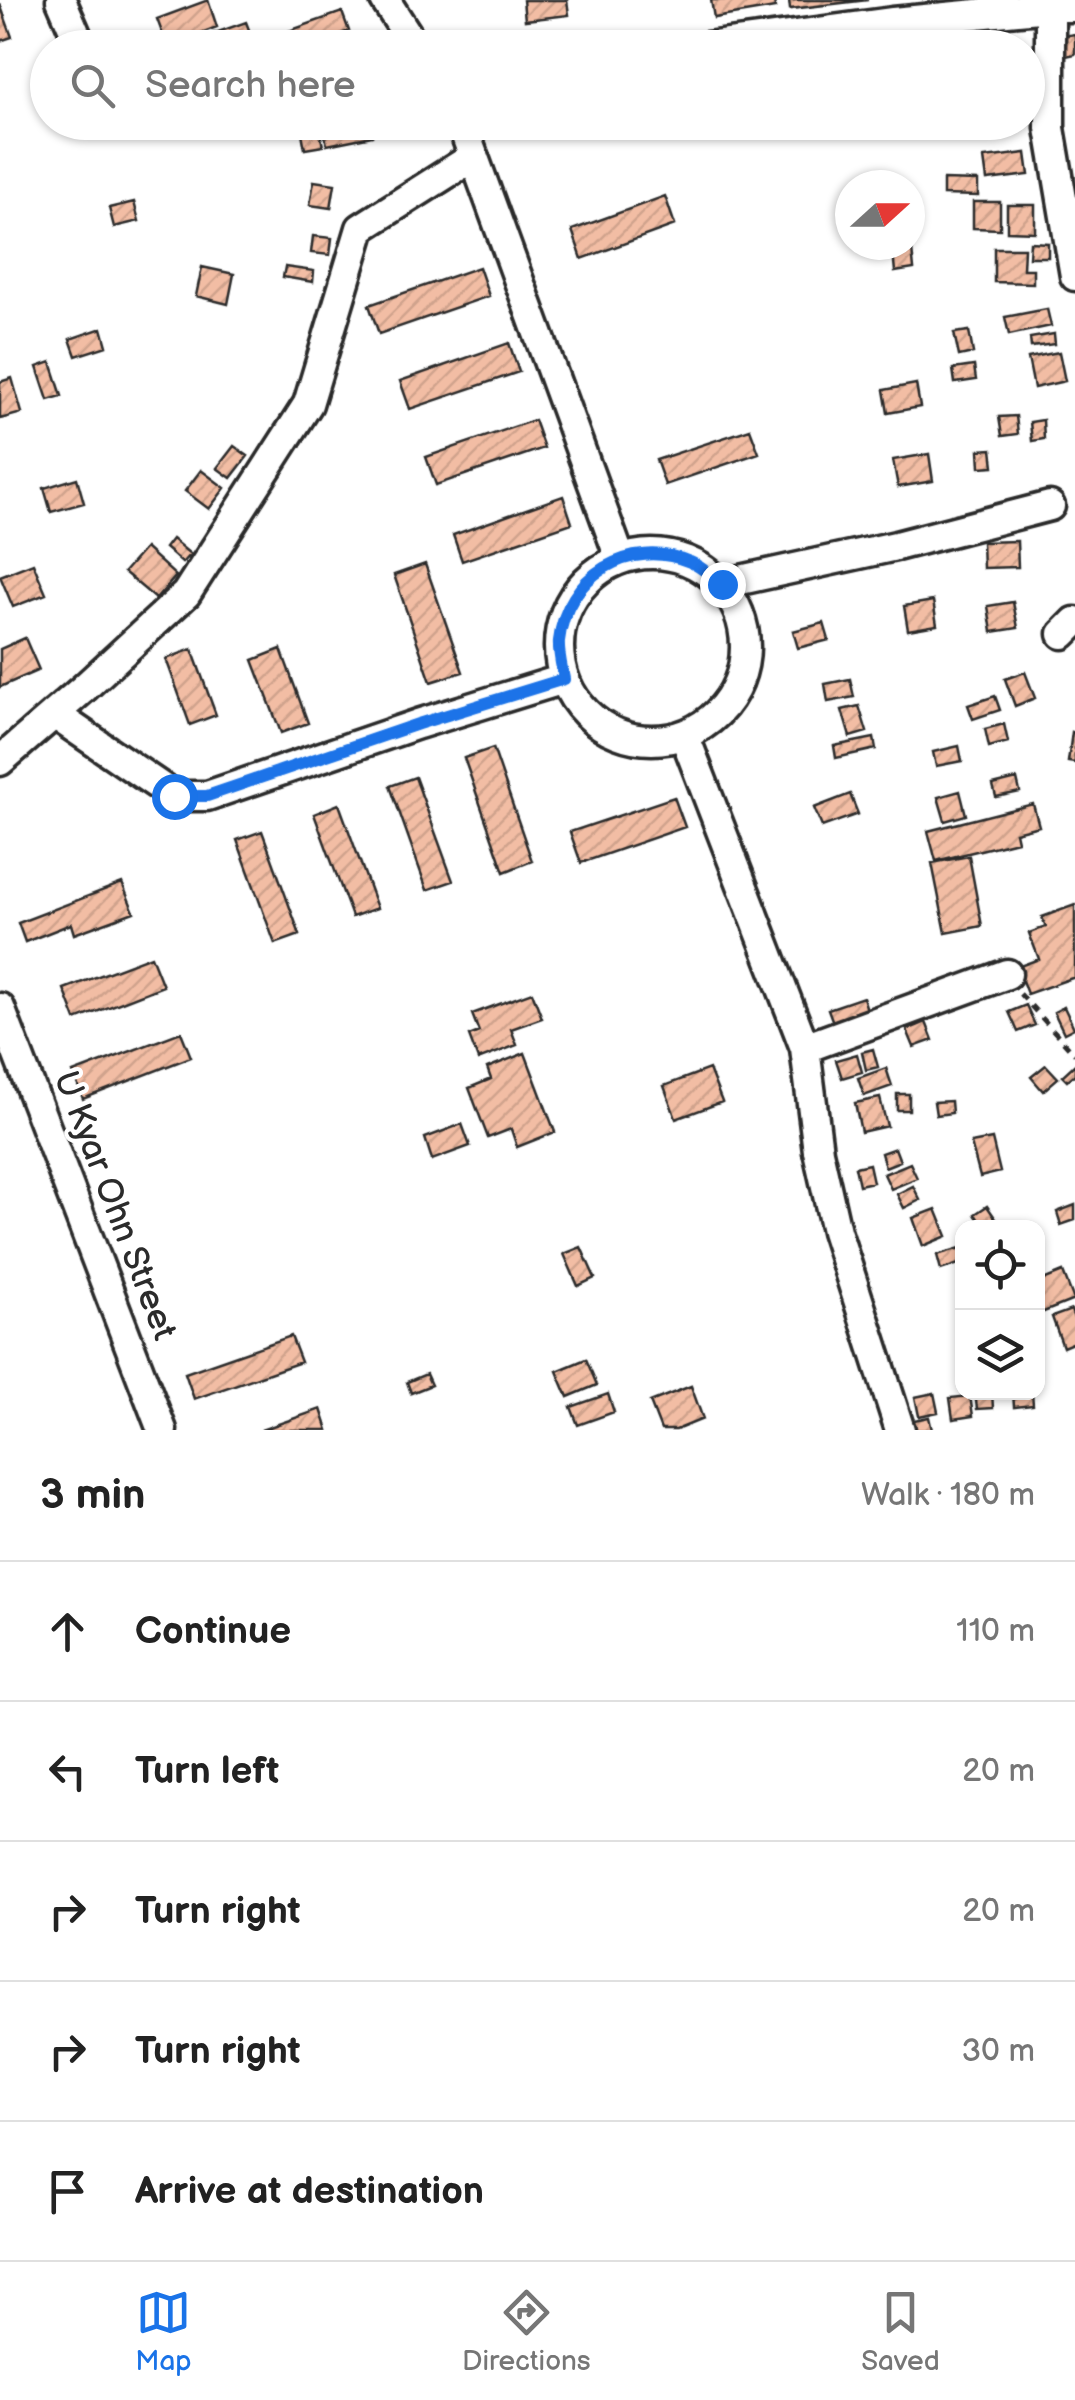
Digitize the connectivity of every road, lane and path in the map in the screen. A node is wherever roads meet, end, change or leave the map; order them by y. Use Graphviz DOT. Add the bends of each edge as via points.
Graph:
graph roads {
  1 [pos="61,0"];
  2 [pos="385,0"];
  3 [pos="1062,7"];
  4 [pos="892,11"];
  5 [pos="74,30"];
  6 [pos="404,30"];
  7 [pos="793,30"];
  8 [pos="467,140"];
  9 [pos="473,157"];
  10 [pos="1075,276"];
  11 [pos="1050,506"];
  12 [pos="620,558"];
  13 [pos="722,584"];
  14 [pos="564,679"];
  15 [pos="54,714"];
  16 [pos="684,736"];
  17 [pos="0,761"];
  18 [pos="1007,974"];
  19 [pos="0,1008"];
  20 [pos="804,1048"];
  21 [pos="1075,1054"];
  22 [pos="162,1430"];
  23 [pos="900,1430"];
  1 -- 5 [label="street"];
  2 -- 6 [label="street"];
  3 -- 4 [label="street"];
  3 -- 10 [label="street" via="1050,128"];
  4 -- 7 [label="street"];
  8 -- 9 [label="street"];
  9 -- 12 [label="street"];
  9 -- 15 [label="street" via="361,228 308,404 186,594"];
  11 -- 13 [label="street"];
  12 -- 13 [label="street" via="656,553 692,562"];
  12 -- 14 [label="street" via="589,578 567,607 558,643"];
  13 -- 16 [label="street" via="741,616 746,652 738,688 716,718"];
  14 -- 15 [label="street" via="207,796 174,796"];
  14 -- 16 [label="street" via="583,711 612,733 648,742"];
  15 -- 17 [label="street"];
  16 -- 20 [label="street"];
  18 -- 20 [label="street"];
  18 -- 21 [label="path"];
  19 -- 22 [label="street, U Kyar Ohn Street"];
  20 -- 23 [label="street" via="836,1231"];
}
